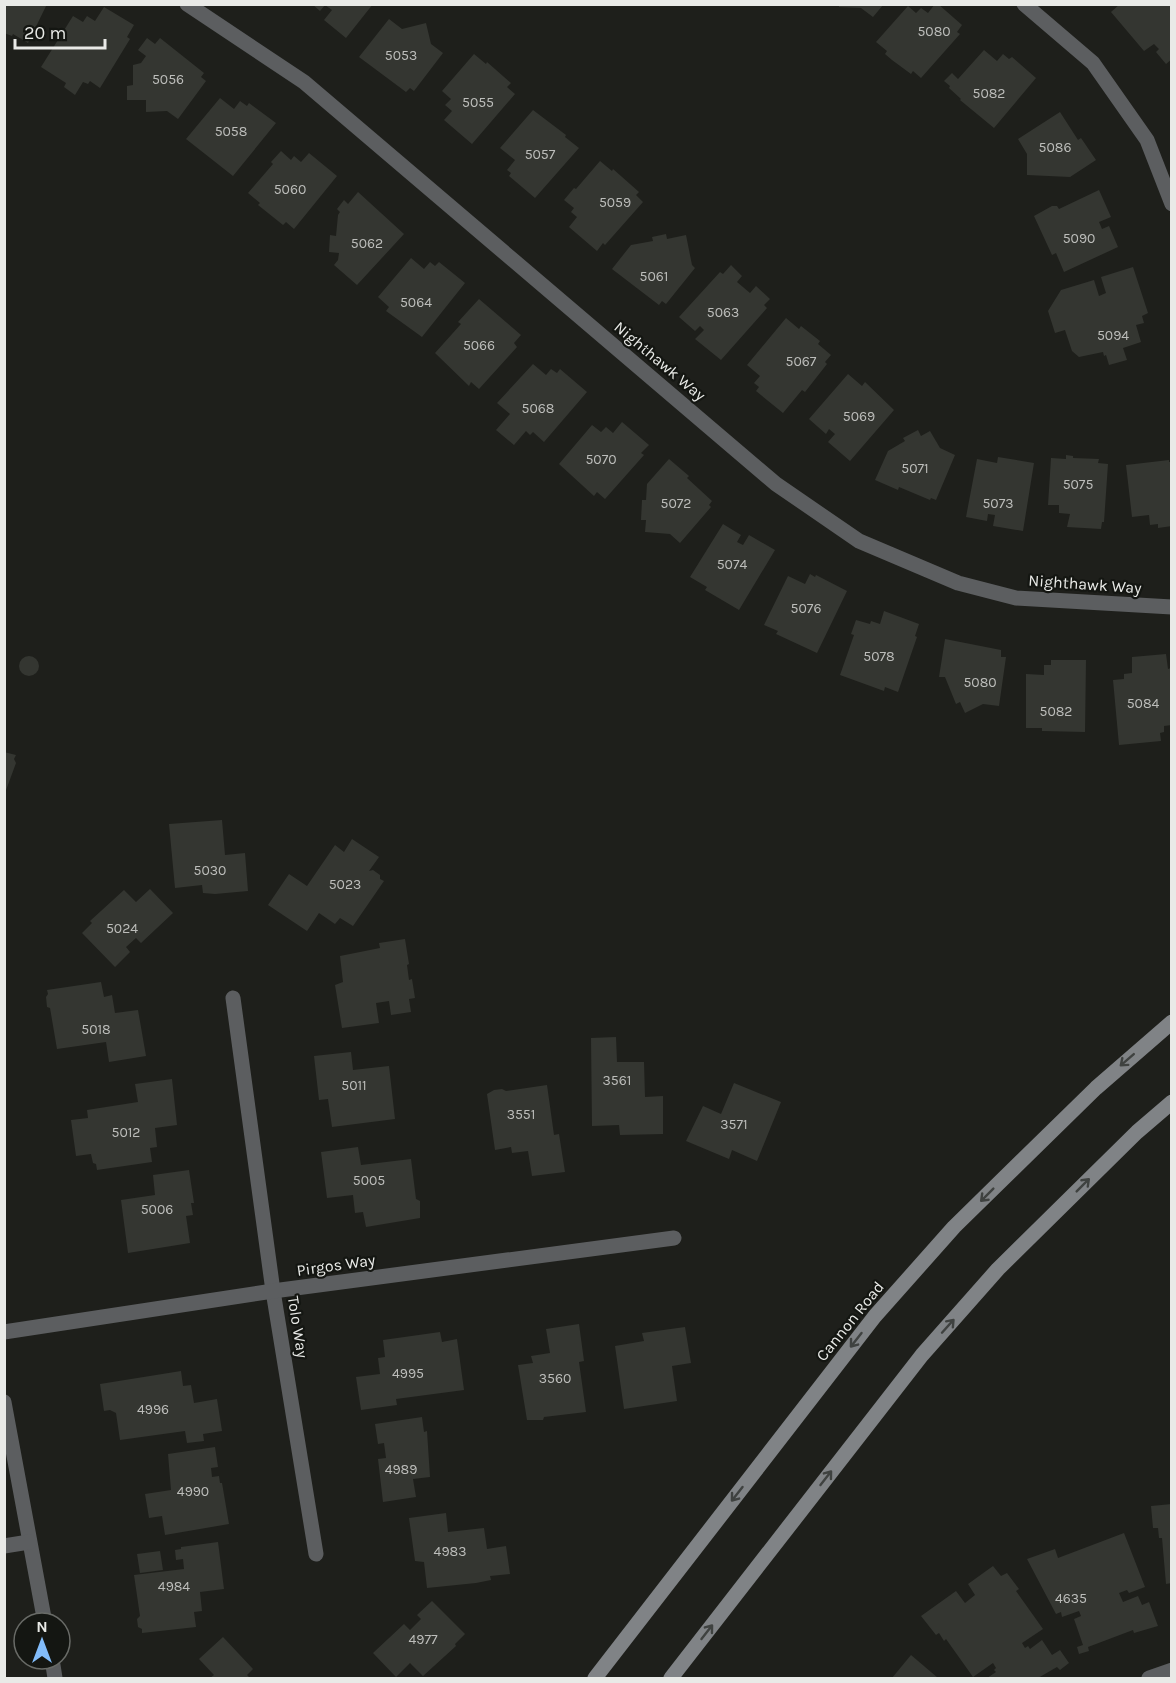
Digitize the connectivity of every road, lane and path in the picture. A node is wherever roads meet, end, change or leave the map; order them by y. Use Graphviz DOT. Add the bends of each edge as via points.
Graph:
graph roads {
  1 [pos="187,4"];
  2 [pos="1024,4"];
  3 [pos="1172,204"];
  4 [pos="1172,607"];
  5 [pos="233,998"];
  6 [pos="1172,1022"];
  7 [pos="1172,1102"];
  8 [pos="674,1238"];
  9 [pos="273,1291"];
  10 [pos="4,1332"];
  11 [pos="4,1402"];
  12 [pos="29,1542"];
  13 [pos="4,1546"];
  14 [pos="316,1554"];
  15 [pos="43,1611"];
  16 [pos="1172,1670"];
  17 [pos="595,1678"];
  18 [pos="671,1678"];
  19 [pos="1149,1678"];
  1 -- 4 [label="street, Nighthawk Way" via="304,82 776,484 860,541 958,583 1016,598"];
  2 -- 3 [label="street" via="1093,63 1147,140"];
  5 -- 9 [label="street, Tolo Way"];
  6 -- 17 [label="main road, Cannon Road, one-way" via="1096,1088 954,1227 875,1316"];
  18 -- 7 [label="main road, one-way" via="929,1346 998,1269"];
  8 -- 9 [label="street, Pirgos Way"];
  9 -- 10 [label="street, Pirgos Way"];
  9 -- 14 [label="street, Tolo Way"];
  11 -- 12 [label="street"];
  12 -- 13 [label="street"];
  12 -- 15 [label="street"];
  16 -- 19 [label="street"];
}
